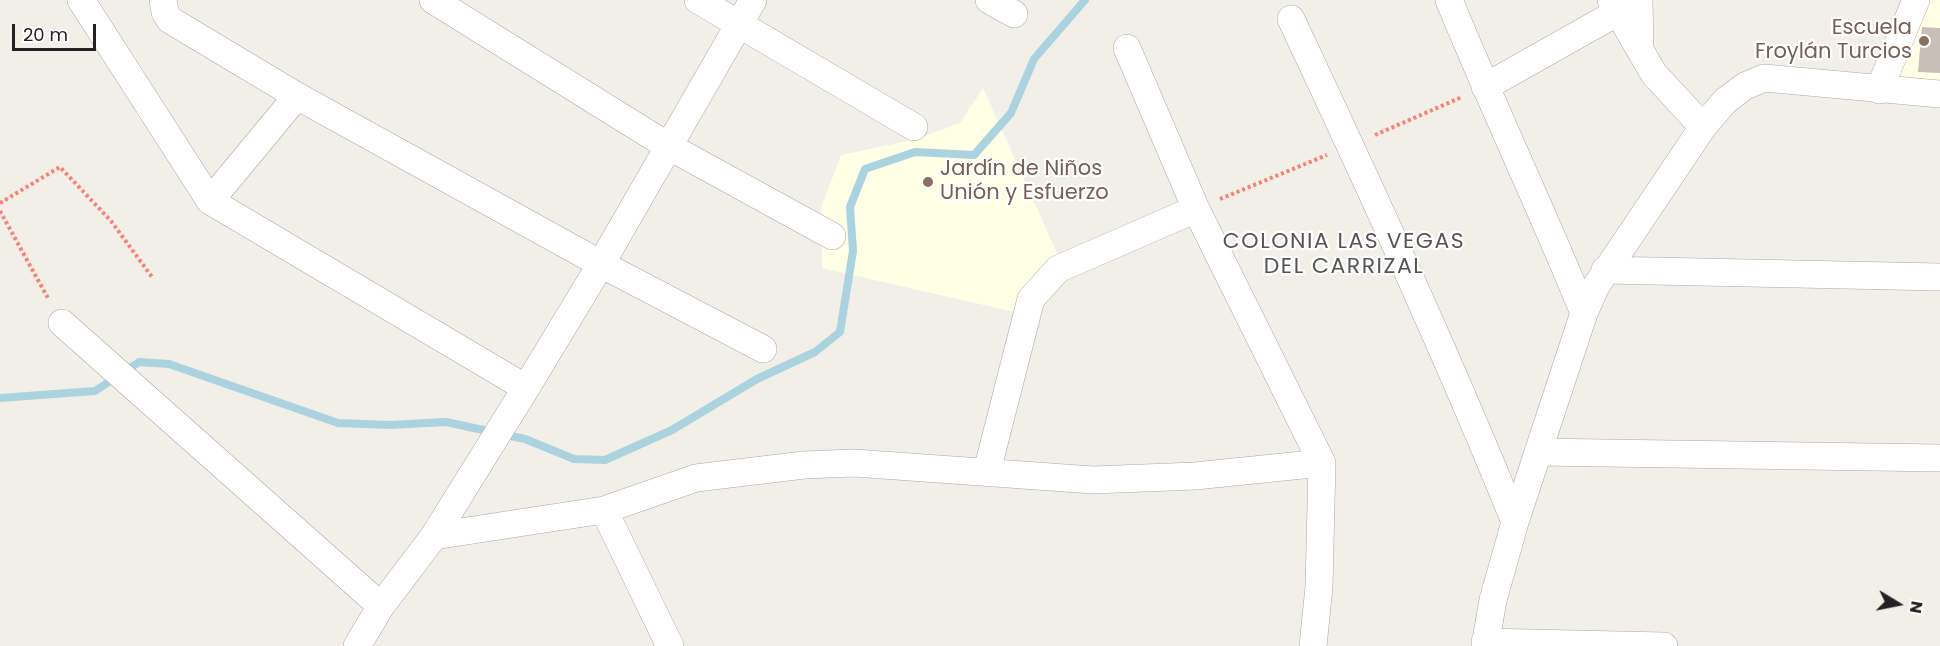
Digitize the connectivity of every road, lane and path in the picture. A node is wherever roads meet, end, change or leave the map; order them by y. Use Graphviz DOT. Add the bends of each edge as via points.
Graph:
graph roads {
  1 [pos="81,0"];
  2 [pos="163,0"];
  3 [pos="433,0"];
  4 [pos="698,0"];
  5 [pos="753,0"];
  6 [pos="989,0"];
  7 [pos="1449,0"];
  8 [pos="1916,0"];
  9 [pos="1623,4"];
  10 [pos="1014,14"];
  11 [pos="1291,19"];
  12 [pos="739,25"];
  13 [pos="1127,48"];
  14 [pos="1485,87"];
  15 [pos="1879,90"];
  16 [pos="1940,94"];
  17 [pos="297,96"];
  18 [pos="914,127"];
  19 [pos="1703,127"];
  20 [pos="668,146"];
  21 [pos="210,201"];
  22 [pos="0,203"];
  23 [pos="1196,209"];
  24 [pos="0,211"];
  25 [pos="832,236"];
  26 [pos="601,264"];
  27 [pos="1605,270"];
  28 [pos="152,277"];
  29 [pos="1940,277"];
  30 [pos="1584,314"];
  31 [pos="62,323"];
  32 [pos="763,349"];
  33 [pos="520,396"];
  34 [pos="1538,452"];
  35 [pos="1940,458"];
  36 [pos="1322,463"];
  37 [pos="987,471"];
  38 [pos="604,510"];
  39 [pos="1515,522"];
  40 [pos="434,536"];
  41 [pos="381,606"];
  42 [pos="1485,644"];
  43 [pos="357,646"];
  44 [pos="670,646"];
  45 [pos="1313,646"];
  46 [pos="1664,646"];
  1 -- 21 [label="street"];
  2 -- 17 [label="street" via="170,20"];
  3 -- 20 [label="street"];
  4 -- 12 [label="street"];
  5 -- 12 [label="street"];
  6 -- 10 [label="street"];
  7 -- 14 [label="street"];
  8 -- 15 [label="street"];
  9 -- 14 [label="street"];
  9 -- 19 [label="street" via="1640,51 1654,74"];
  11 -- 39 [label="street" via="1351,146"];
  12 -- 18 [label="street"];
  12 -- 20 [label="street"];
  13 -- 23 [label="street"];
  14 -- 30 [label="street"];
  15 -- 16 [label="street"];
  15 -- 19 [label="street" via="1764,78 1732,96"];
  17 -- 21 [label="street"];
  17 -- 26 [label="street"];
  19 -- 27 [label="street"];
  20 -- 25 [label="street"];
  20 -- 26 [label="street"];
  21 -- 33 [label="street"];
  22 -- 28 [label="path" via="60,167 111,221"];
  23 -- 36 [label="street"];
  23 -- 37 [label="street" via="1058,269 1031,299"];
  24 -- 31 [label="path"];
  26 -- 32 [label="street"];
  26 -- 33 [label="street"];
  27 -- 29 [label="street"];
  27 -- 30 [label="street"];
  30 -- 34 [label="street"];
  31 -- 41 [label="street"];
  33 -- 40 [label="street"];
  34 -- 35 [label="street"];
  34 -- 39 [label="street"];
  36 -- 37 [label="street" via="1195,476 1093,480"];
  36 -- 45 [label="street" via="1319,587"];
  37 -- 38 [label="street" via="854,463 804,465 696,478"];
  38 -- 40 [label="street"];
  38 -- 44 [label="street"];
  39 -- 42 [label="street"];
  40 -- 41 [label="street"];
  41 -- 43 [label="street"];
  42 -- 46 [label="street"];
}
